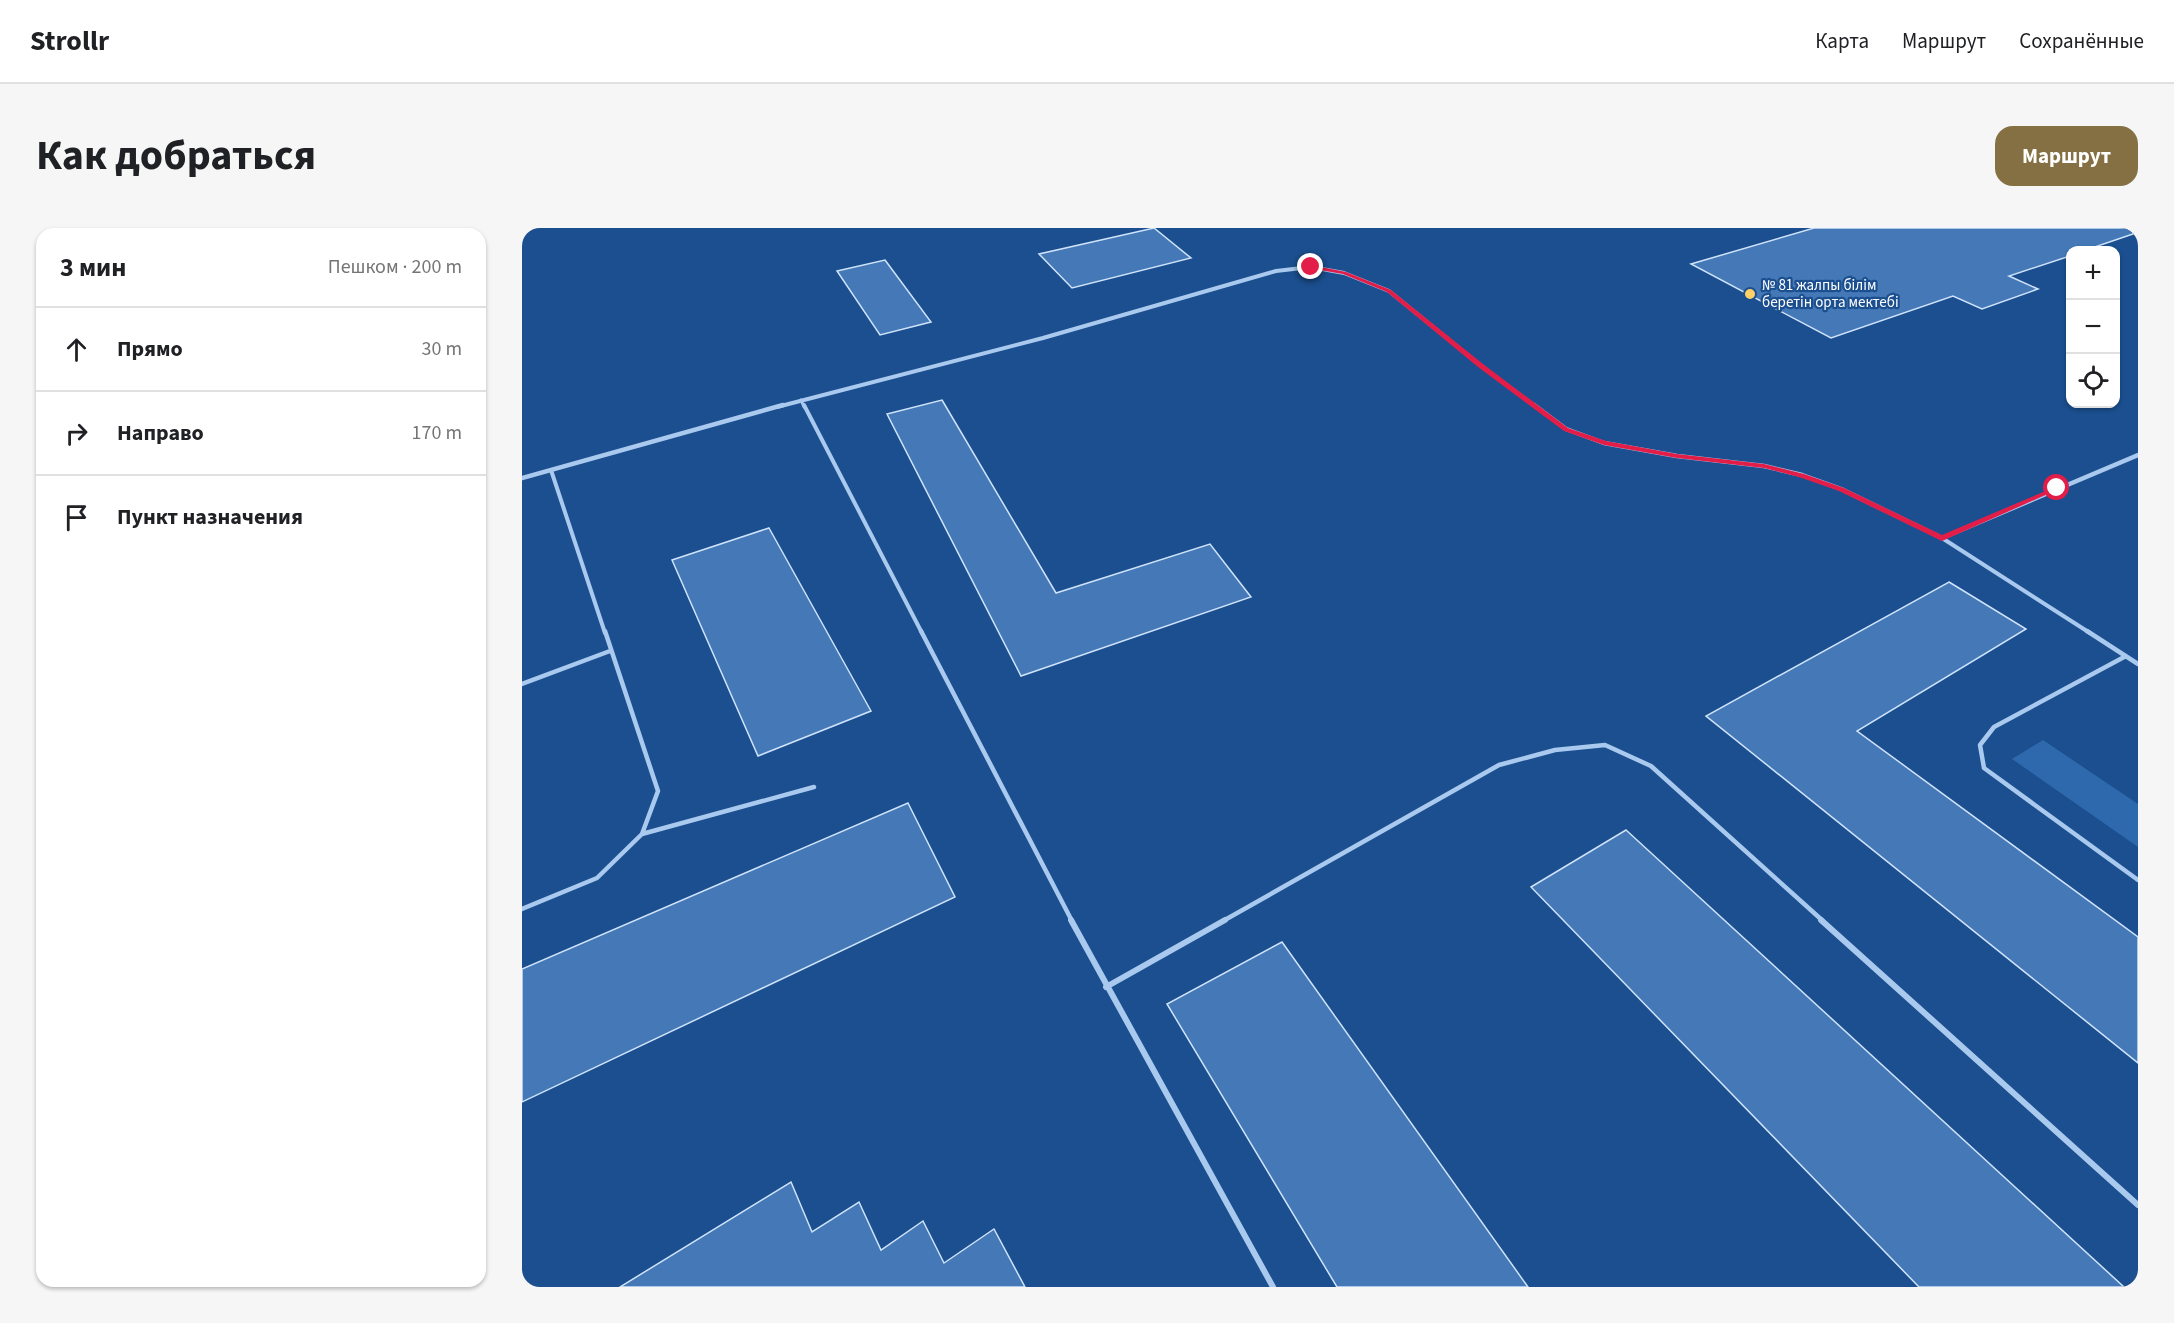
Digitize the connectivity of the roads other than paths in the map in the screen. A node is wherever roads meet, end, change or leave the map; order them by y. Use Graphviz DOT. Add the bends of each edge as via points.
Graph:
graph roads {
  1 [pos="801,400"];
  2 [pos="2138,455"];
  3 [pos="550,470"];
  4 [pos="522,478"];
  5 [pos="1942,538"];
  6 [pos="610,651"];
  7 [pos="2126,656"];
  8 [pos="2138,664"];
  9 [pos="522,684"];
  10 [pos="814,787"];
  11 [pos="642,834"];
  12 [pos="2138,880"];
  13 [pos="522,909"];
  14 [pos="1107,987"];
  15 [pos="2138,1205"];
  16 [pos="1273,1287"];
  1 -- 3 [label="street"];
  1 -- 5 [label="street" via="1043,338 1276,271 1311,267 1344,273 1389,291 1566,429 1604,443 1802,475 1842,489"];
  1 -- 14 [label="lane"];
  2 -- 5 [label="street"];
  3 -- 4 [label="street"];
  3 -- 6 [label="lane"];
  5 -- 7 [label="lane"];
  6 -- 9 [label="lane"];
  6 -- 11 [label="lane" via="658,791"];
  7 -- 8 [label="lane"];
  7 -- 12 [label="lane" via="1994,727 1980,745 1984,768"];
  10 -- 11 [label="lane"];
  11 -- 13 [label="lane" via="597,878"];
  14 -- 15 [label="lane" via="1498,765 1555,750 1605,745 1651,766"];
  14 -- 16 [label="lane"];
}
